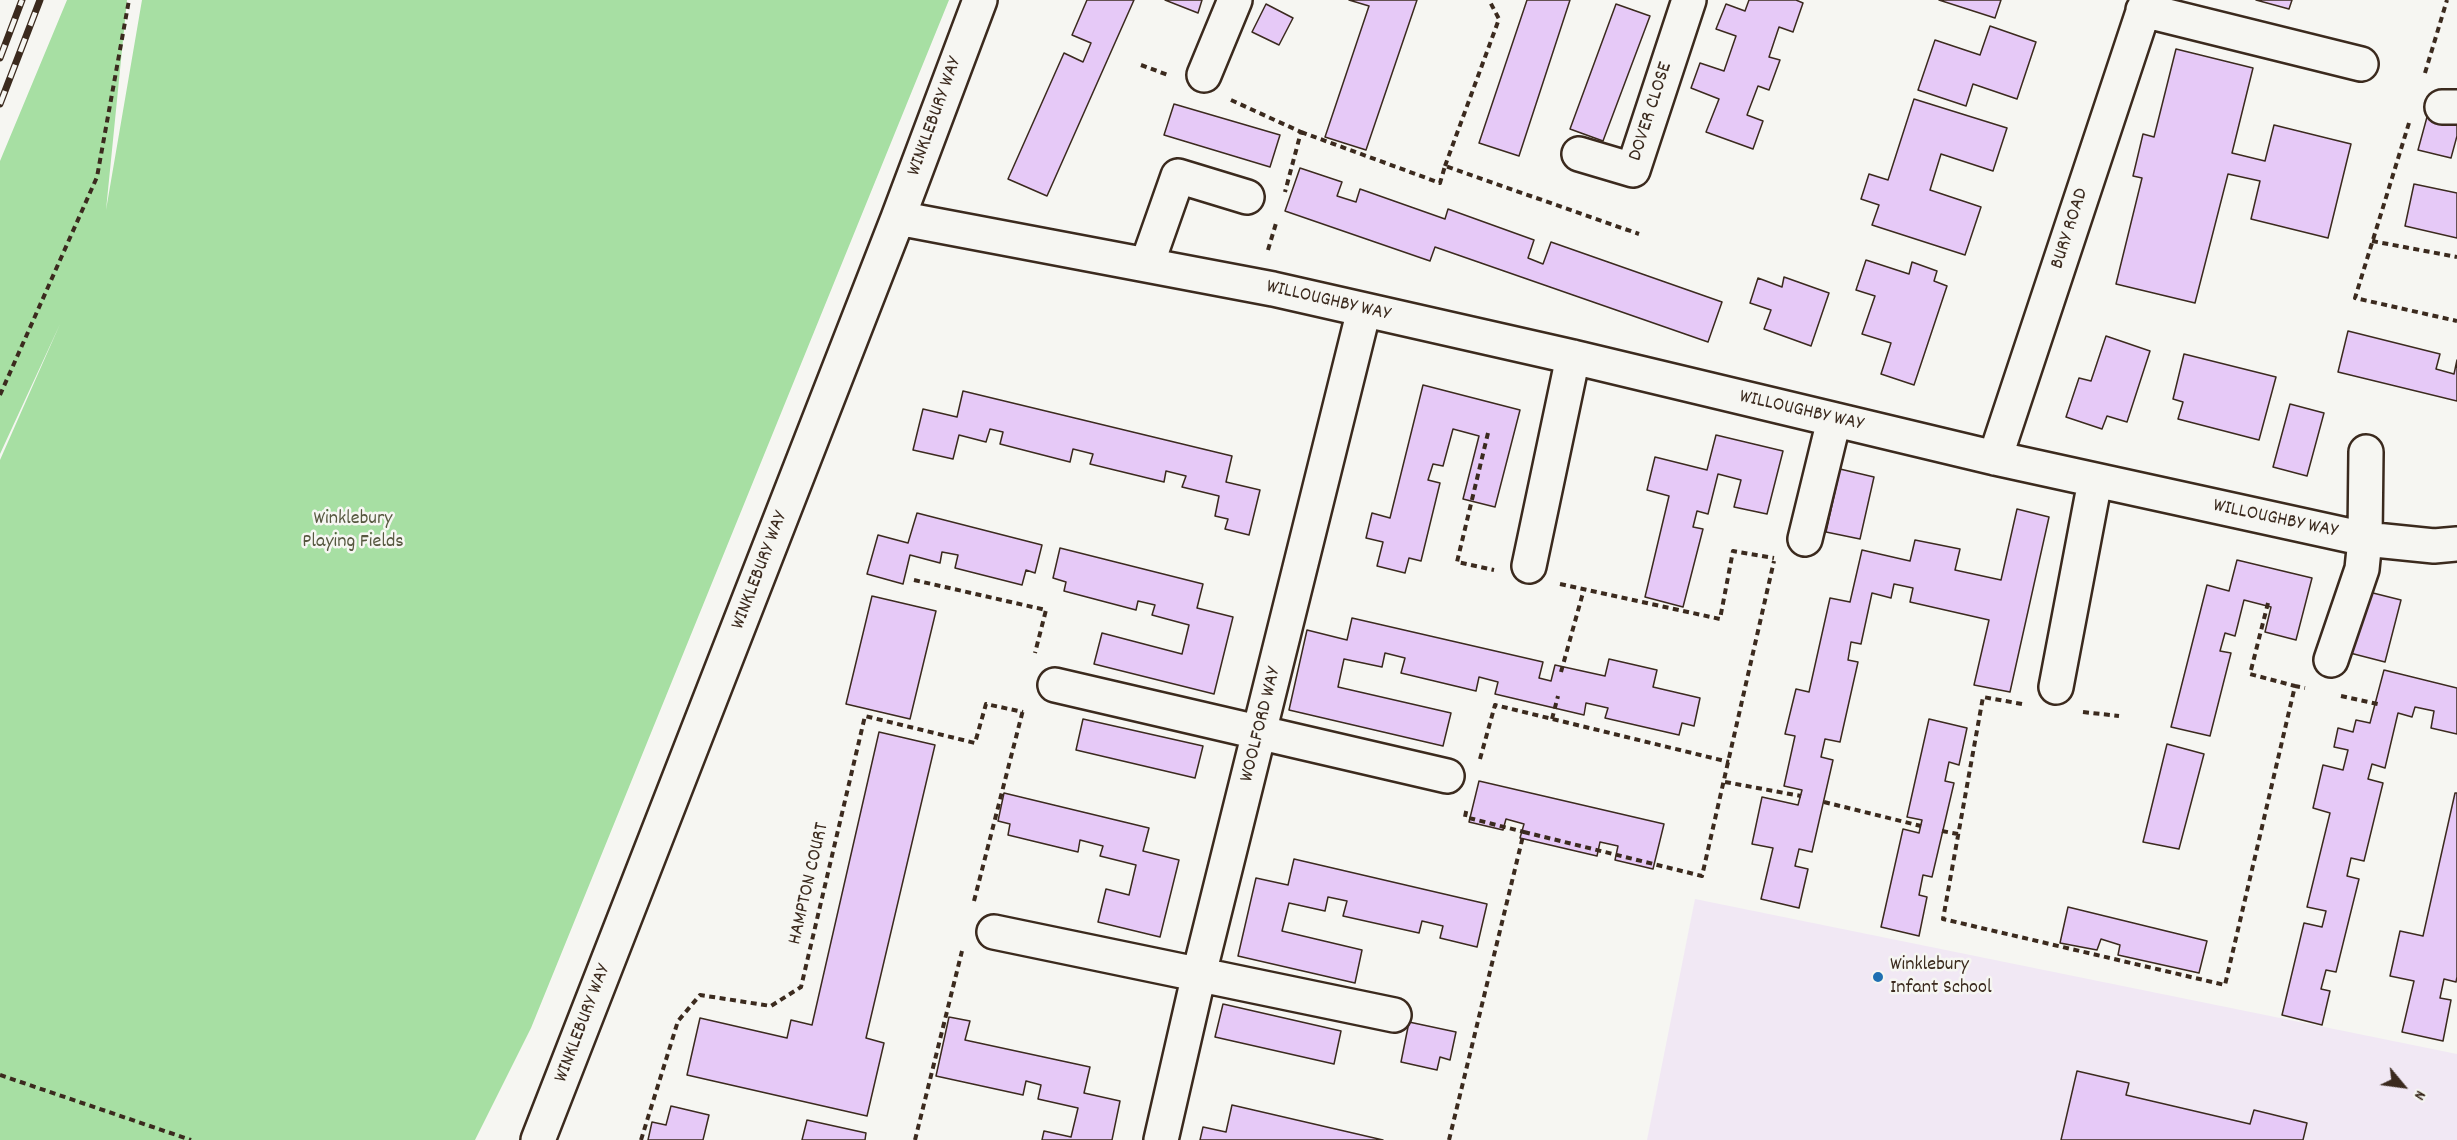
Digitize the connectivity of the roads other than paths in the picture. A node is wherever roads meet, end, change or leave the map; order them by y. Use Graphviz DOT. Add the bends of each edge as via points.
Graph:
graph roads {
  1 [pos="980,0"];
  2 [pos="1235,0"];
  3 [pos="1689,0"];
  4 [pos="2145,5"];
  5 [pos="2361,64"];
  6 [pos="1189,76"];
  7 [pos="1579,154"];
  8 [pos="1247,196"];
  9 [pos="898,218"];
  10 [pos="1148,264"];
  11 [pos="1364,310"];
  12 [pos="1573,357"];
  13 [pos="1834,420"];
  14 [pos="2366,452"];
  15 [pos="1995,458"];
  16 [pos="2095,481"];
  17 [pos="1806,532"];
  18 [pos="2365,539"];
  19 [pos="2457,544"];
  20 [pos="1529,566"];
  21 [pos="2331,660"];
  22 [pos="1055,685"];
  23 [pos="2065,699"];
  24 [pos="1260,732"];
  25 [pos="1462,773"];
  26 [pos="994,932"];
  27 [pos="1199,974"];
  28 [pos="1394,1015"];
  29 [pos="538,1140"];
  30 [pos="1161,1140"];
  1 -- 9 [label="street, WINKLEBURY WAY"];
  2 -- 6 [label="street"];
  3 -- 7 [label="street, DOVER CLOSE" via="1633,170"];
  4 -- 5 [label="street"];
  4 -- 15 [label="street, BURY ROAD"];
  8 -- 10 [label="street" via="1178,176"];
  9 -- 10 [label="street, WILLOUGHBY WAY"];
  9 -- 29 [label="street, WINKLEBURY WAY"];
  10 -- 11 [label="street, WILLOUGHBY WAY"];
  11 -- 12 [label="street, WILLOUGHBY WAY"];
  11 -- 24 [label="street, WOOLFORD WAY"];
  12 -- 13 [label="street, WILLOUGHBY WAY"];
  12 -- 20 [label="street"];
  13 -- 15 [label="street, WILLOUGHBY WAY"];
  13 -- 17 [label="street"];
  14 -- 18 [label="street"];
  15 -- 16 [label="street, WILLOUGHBY WAY"];
  16 -- 18 [label="street, WILLOUGHBY WAY"];
  16 -- 23 [label="street"];
  18 -- 19 [label="street, WILLOUGHBY WAY" via="2434,546"];
  18 -- 21 [label="street" via="2362,569"];
  22 -- 24 [label="street"];
  24 -- 25 [label="street"];
  24 -- 27 [label="street, WOOLFORD WAY"];
  26 -- 27 [label="street"];
  27 -- 28 [label="street"];
  27 -- 30 [label="street, WOOLFORD WAY"];
}
